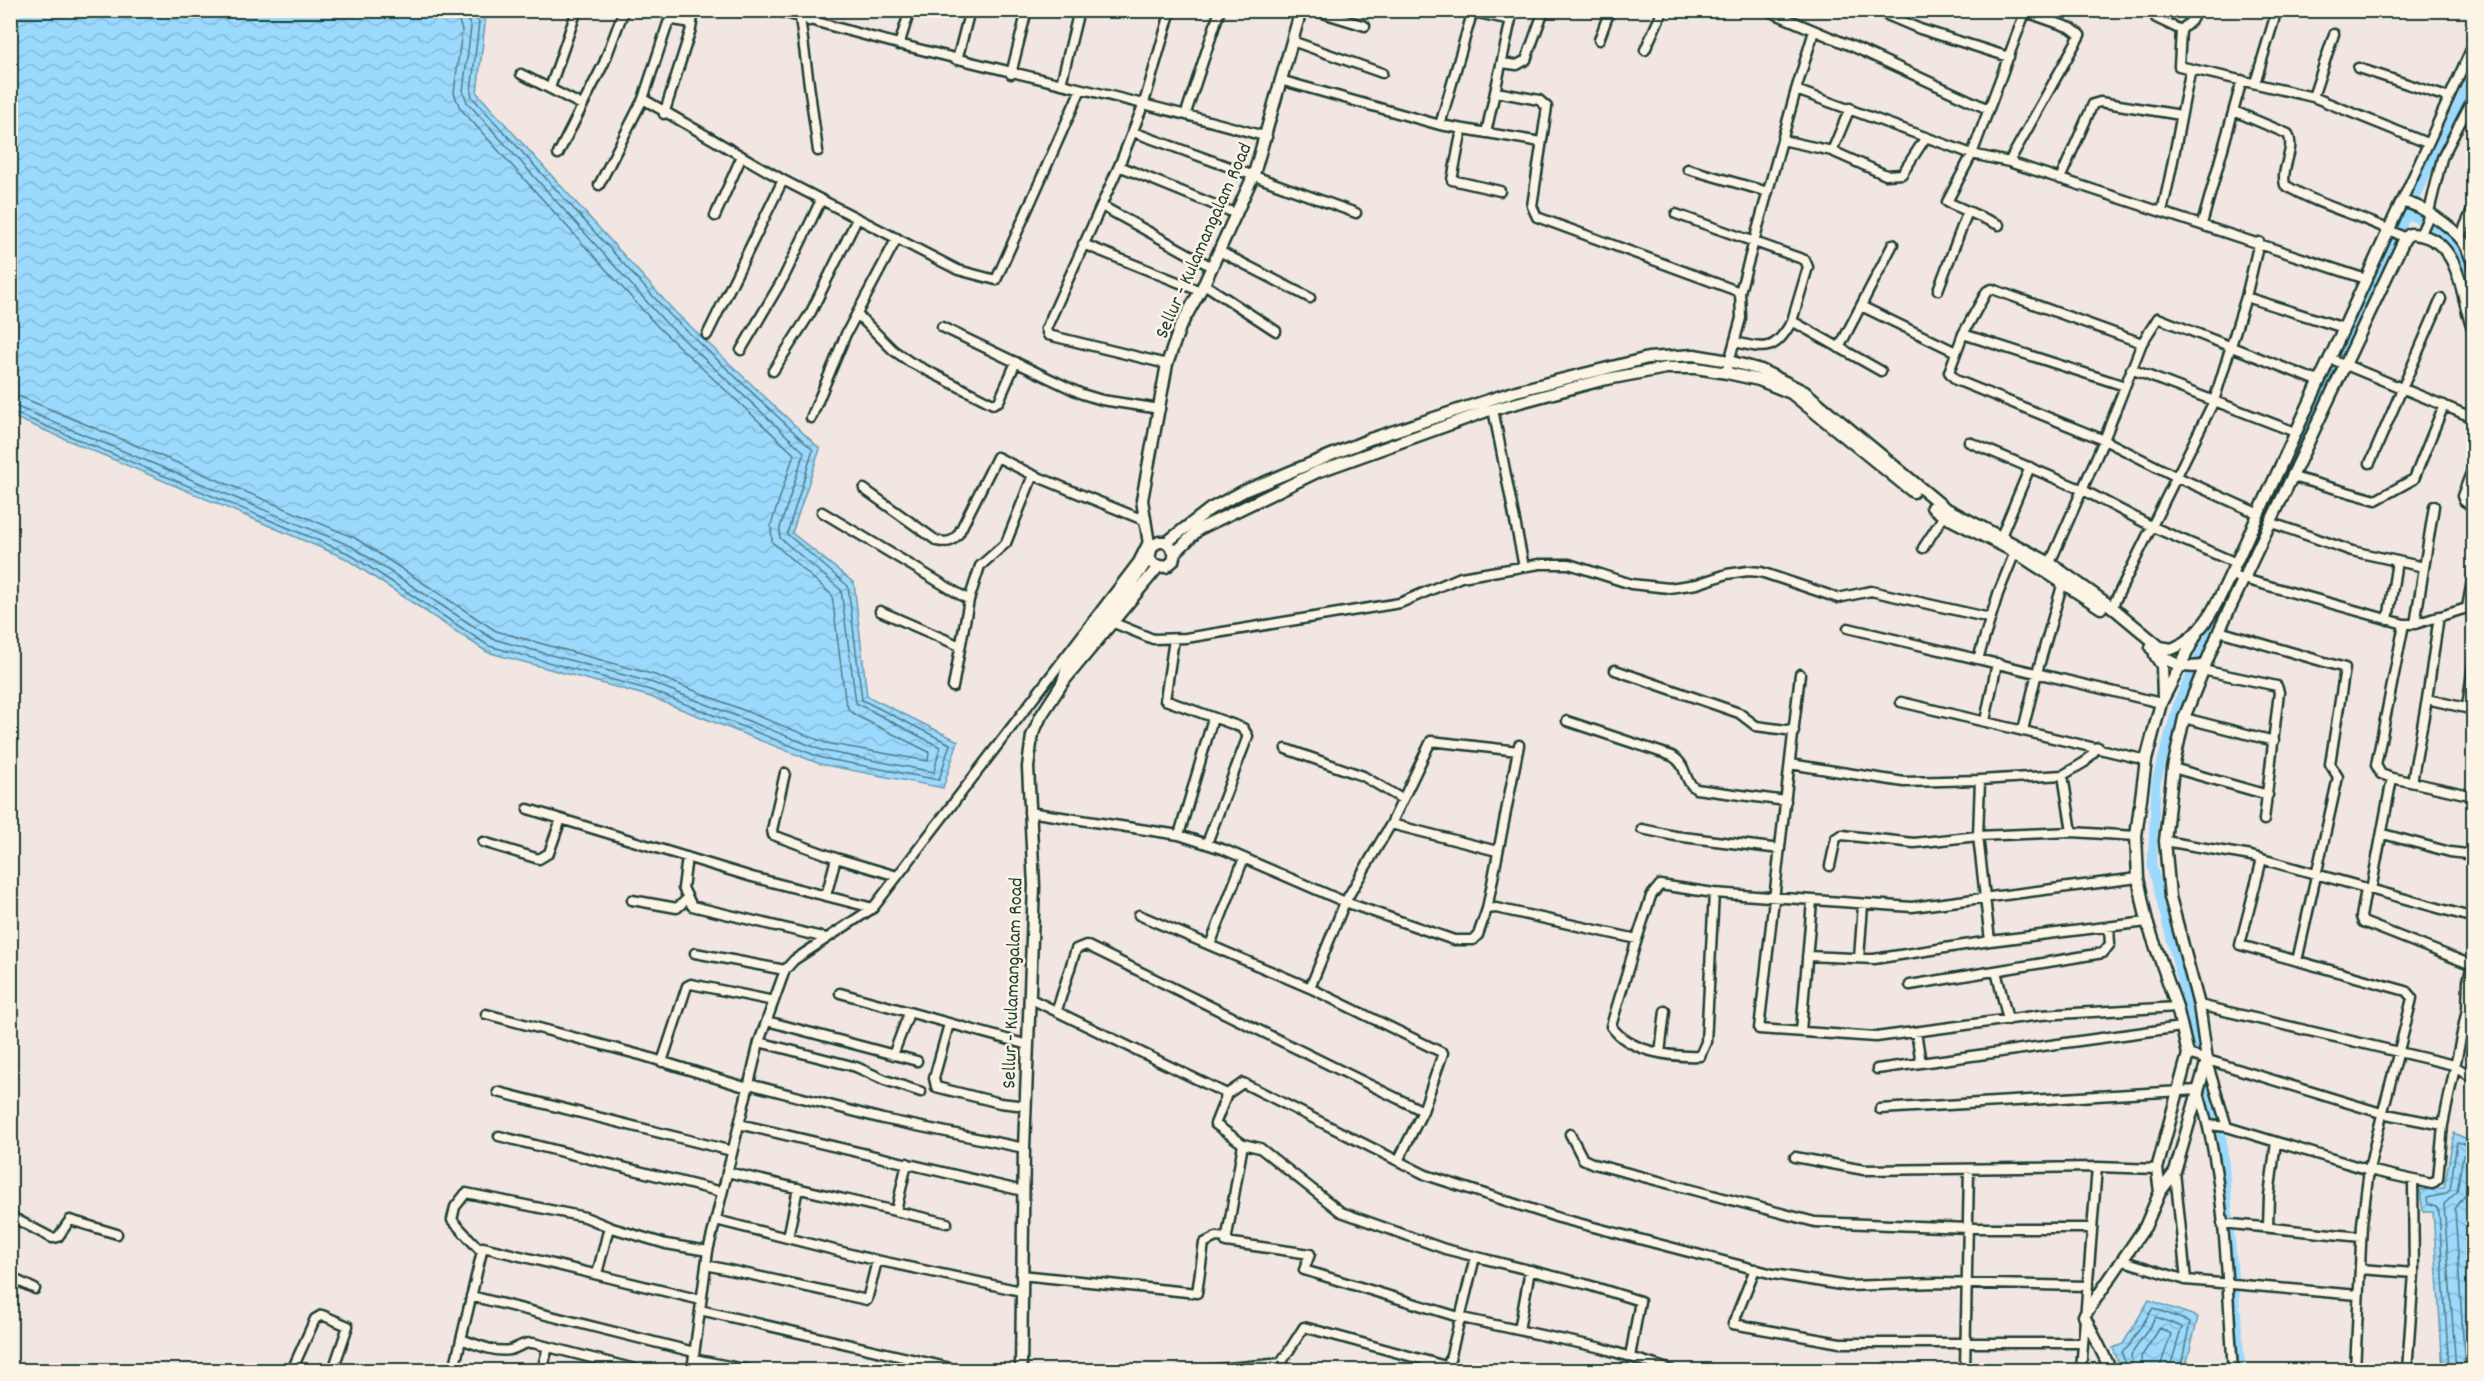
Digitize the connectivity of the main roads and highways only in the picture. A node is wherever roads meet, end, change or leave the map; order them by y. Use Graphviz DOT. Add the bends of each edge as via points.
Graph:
graph roads {
  1 [pos="1301,10"];
  2 [pos="2425,223"];
  3 [pos="2398,234"];
  4 [pos="2474,267"];
  5 [pos="2474,333"];
  6 [pos="1146,521"];
  7 [pos="1999,540"];
  8 [pos="1165,542"];
  9 [pos="1149,550"];
  10 [pos="1175,552"];
  11 [pos="1158,567"];
  12 [pos="2237,577"];
  13 [pos="1108,620"];
  14 [pos="2196,635"];
  15 [pos="2159,650"];
  16 [pos="2193,669"];
  17 [pos="2162,702"];
  18 [pos="2199,1008"];
  19 [pos="2178,1011"];
  20 [pos="2200,1061"];
  21 [pos="2160,1192"];
  22 [pos="1021,1371"];
  23 [pos="2111,1371"];
  1 -- 6 [label="main road, Sellur - Kulamangalam Road" via="1254,174 1180,327 1167,364 1143,490"];
  2 -- 3 [label="main road" via="2410,234"];
  2 -- 3 [label="main road" via="2409,203"];
  2 -- 4 [label="main road" via="2460,237"];
  2 -- 5 [label="main road" via="2430,239 2448,253 2459,272"];
  3 -- 12 [label="main road" via="2272,523"];
  3 -- 12 [label="main road" via="2366,279 2318,381 2236,563"];
  6 -- 8 [label="main road"];
  6 -- 9 [label="main road, Sellur - Kulamangalam Road"];
  7 -- 8 [label="main road" via="1930,497 1805,393 1761,370 1729,361 1665,355 1516,391 1370,439 1210,509"];
  7 -- 10 [label="main road" via="1944,516 1791,393 1759,380 1726,373 1666,368 1602,380 1493,409 1317,472 1199,529"];
  7 -- 15 [label="main road"];
  7 -- 15 [label="main road" via="2050,564 2112,607"];
  8 -- 9 [label="main road" via="1155,543"];
  8 -- 10 [label="main road"];
  9 -- 11 [label="main road"];
  9 -- 13 [label="main road"];
  10 -- 11 [label="main road" via="1170,564"];
  11 -- 13 [label="main road"];
  12 -- 14 [label="main road"];
  12 -- 16 [label="main road" via="2219,631"];
  13 -- 22 [label="main road, Sellur - Kulamangalam Road" via="1068,664 1063,682 1032,736 1028,767 1034,886 1023,1148"];
  14 -- 15 [label="main road" via="2176,648"];
  14 -- 16 [label="main road"];
  15 -- 16 [label="main road" via="2168,661"];
  15 -- 17 [label="main road"];
  16 -- 17 [label="main road"];
  16 -- 18 [label="main road" via="2173,768 2165,841 2170,897"];
  17 -- 19 [label="main road" via="2146,760 2136,836 2138,878 2147,922"];
  18 -- 19 [label="main road"];
  18 -- 20 [label="main road"];
  19 -- 20 [label="main road" via="2181,1027"];
  20 -- 21 [label="main road" via="2198,1090 2175,1172"];
  20 -- 21 [label="main road" via="2179,1092 2157,1168"];
  21 -- 23 [label="main road" via="2145,1227 2084,1316"];
}
